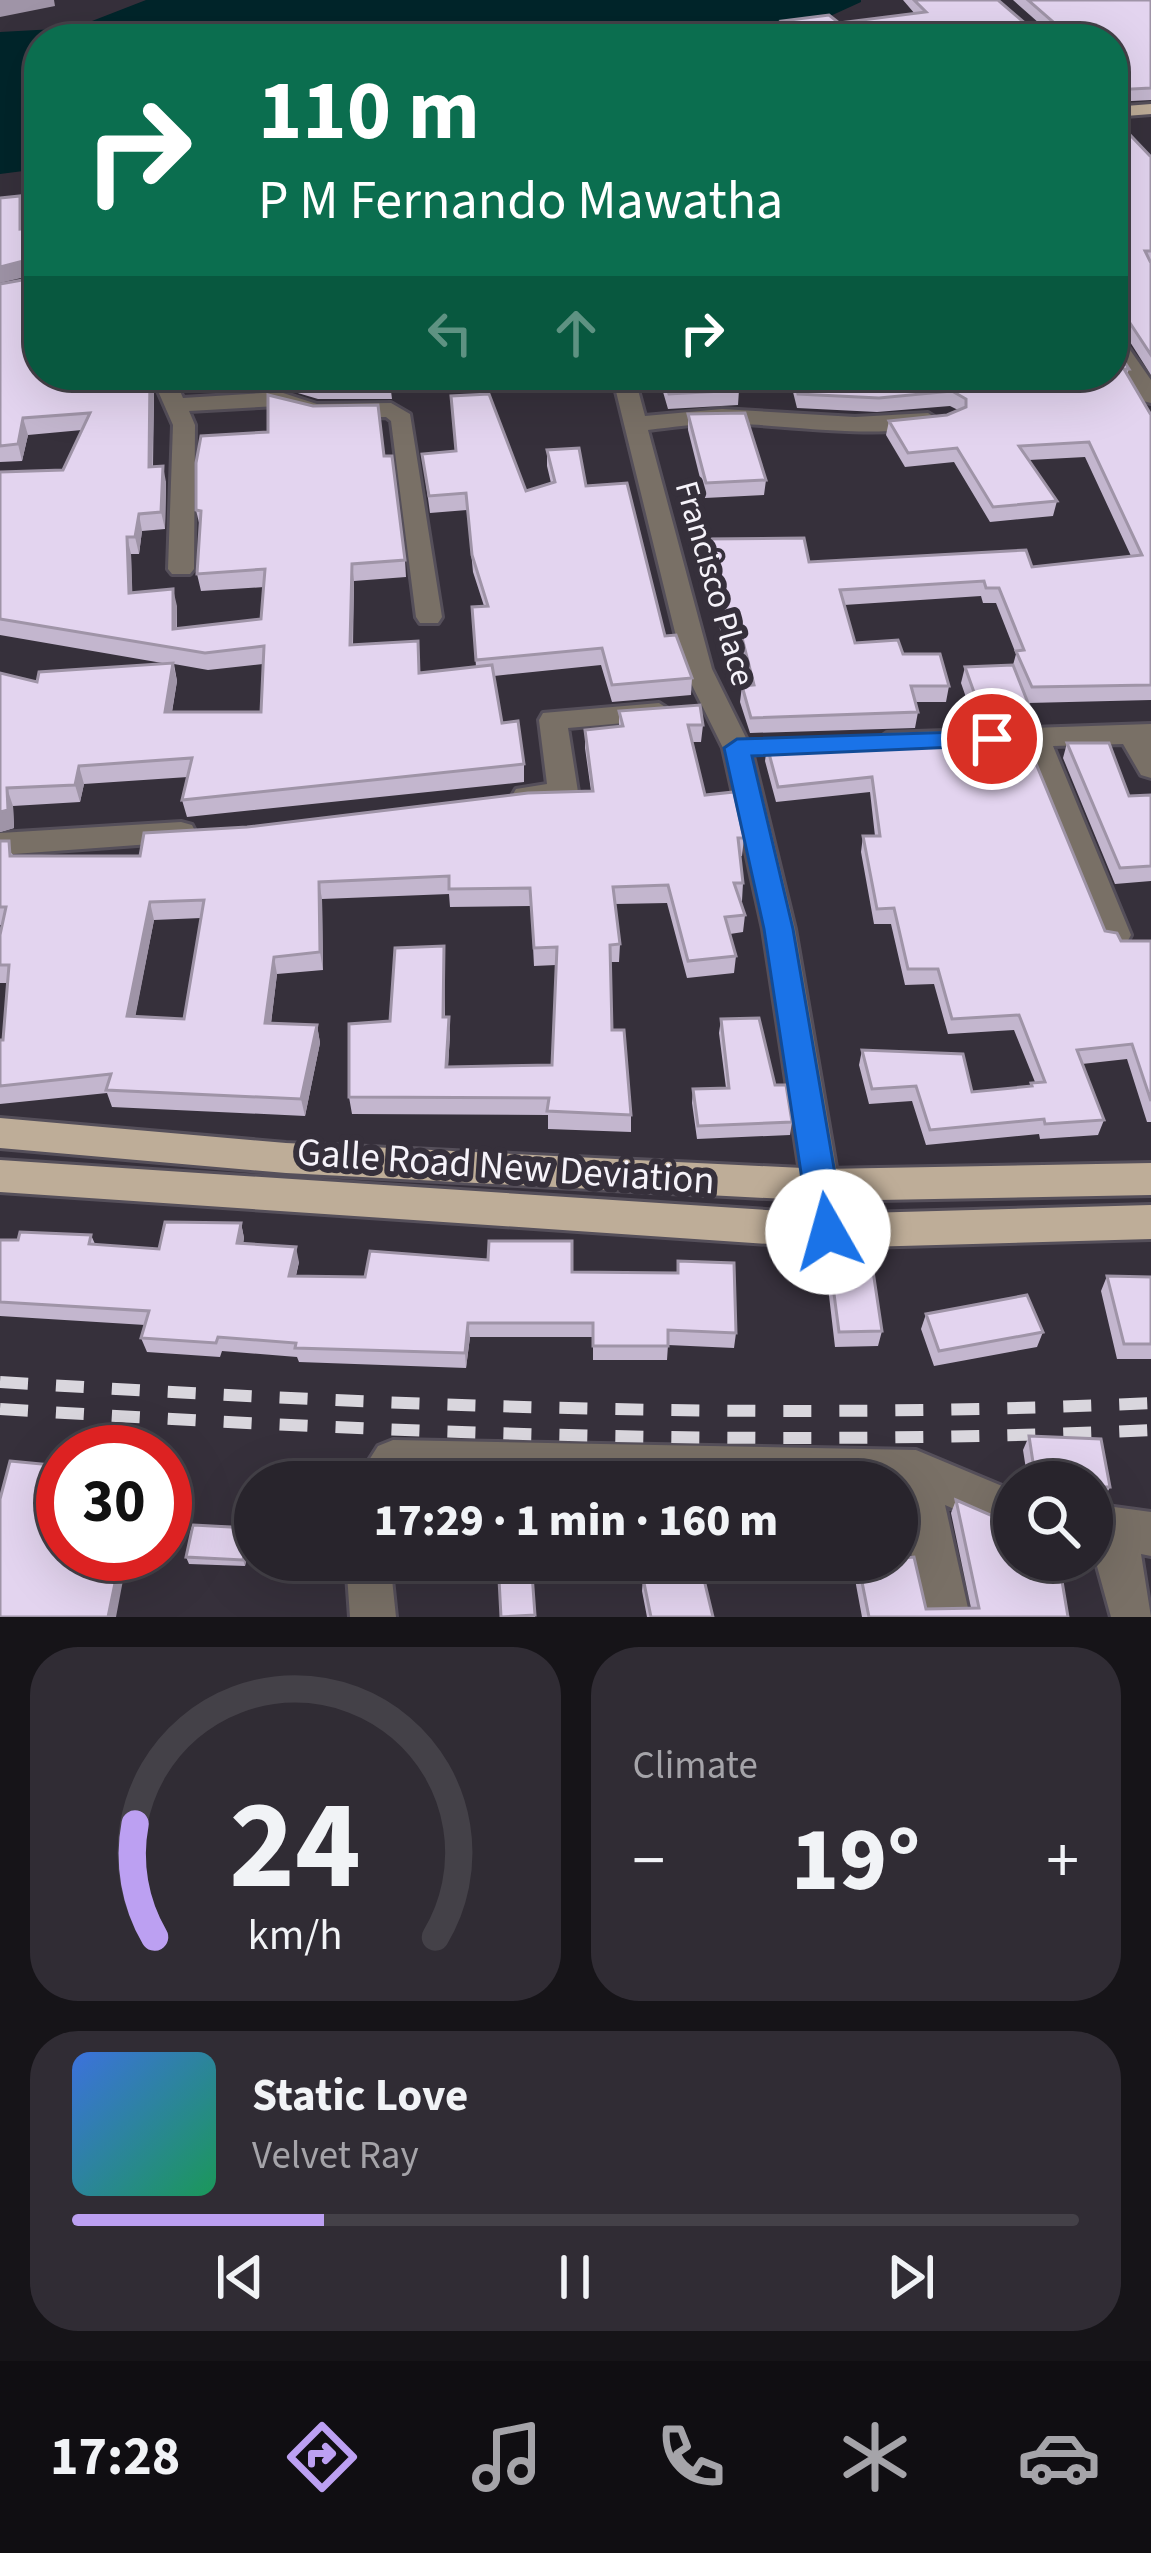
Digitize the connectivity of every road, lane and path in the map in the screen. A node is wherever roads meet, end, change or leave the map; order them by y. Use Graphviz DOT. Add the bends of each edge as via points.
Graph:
graph roads {
  1 [pos="1128,363"];
  2 [pos="170,390"];
  3 [pos="626,390"];
  4 [pos="1151,395"];
  5 [pos="177,405"];
  6 [pos="950,417"];
  7 [pos="634,424"];
  8 [pos="181,569"];
  9 [pos="429,616"];
  10 [pos="713,707"];
  11 [pos="1142,734"];
  12 [pos="1035,738"];
  13 [pos="851,744"];
  14 [pos="1151,768"];
  15 [pos="496,800"];
  16 [pos="204,831"];
  17 [pos="0,844"];
  18 [pos="1115,935"];
  19 [pos="0,1133"];
  20 [pos="0,1176"];
  21 [pos="1151,1179"];
  22 [pos="823,1185"];
  23 [pos="1151,1222"];
  24 [pos="828,1232"];
  25 [pos="918,1472"];
  26 [pos="918,1480"];
  27 [pos="993,1504"];
  28 [pos="1119,1530"];
  29 [pos="370,1581"];
  30 [pos="373,1617"];
  31 [pos="947,1617"];
  32 [pos="1134,1617"];
  1 -- 4 [label="street"];
  2 -- 5 [label="street"];
  3 -- 7 [label="street, Francisco Place"];
  5 -- 8 [label="street" via="184,425"];
  5 -- 9 [label="street" via="280,399 315,411 391,410 402,419"];
  6 -- 7 [label="street"];
  7 -- 10 [label="street, Francisco Place"];
  10 -- 15 [label="street" via="553,720 563,792"];
  10 -- 22 [label="street, Francisco Place" via="748,748"];
  11 -- 12 [label="street"];
  11 -- 14 [label="street"];
  12 -- 13 [label="street"];
  12 -- 18 [label="street"];
  16 -- 17 [label="street"];
  19 -- 22 [label="main road, Galle Road New Deviation" via="286,1158"];
  20 -- 24 [label="main road, Galle Road New Deviation"];
  21 -- 22 [label="main road, Galle Road New Deviation"];
  22 -- 24 [label="street, Francisco Place"];
  23 -- 24 [label="main road, Galle Road New Deviation"];
  25 -- 27 [label="street"];
  26 -- 31 [label="street"];
  28 -- 32 [label="street"];
  29 -- 30 [label="street"];
}
